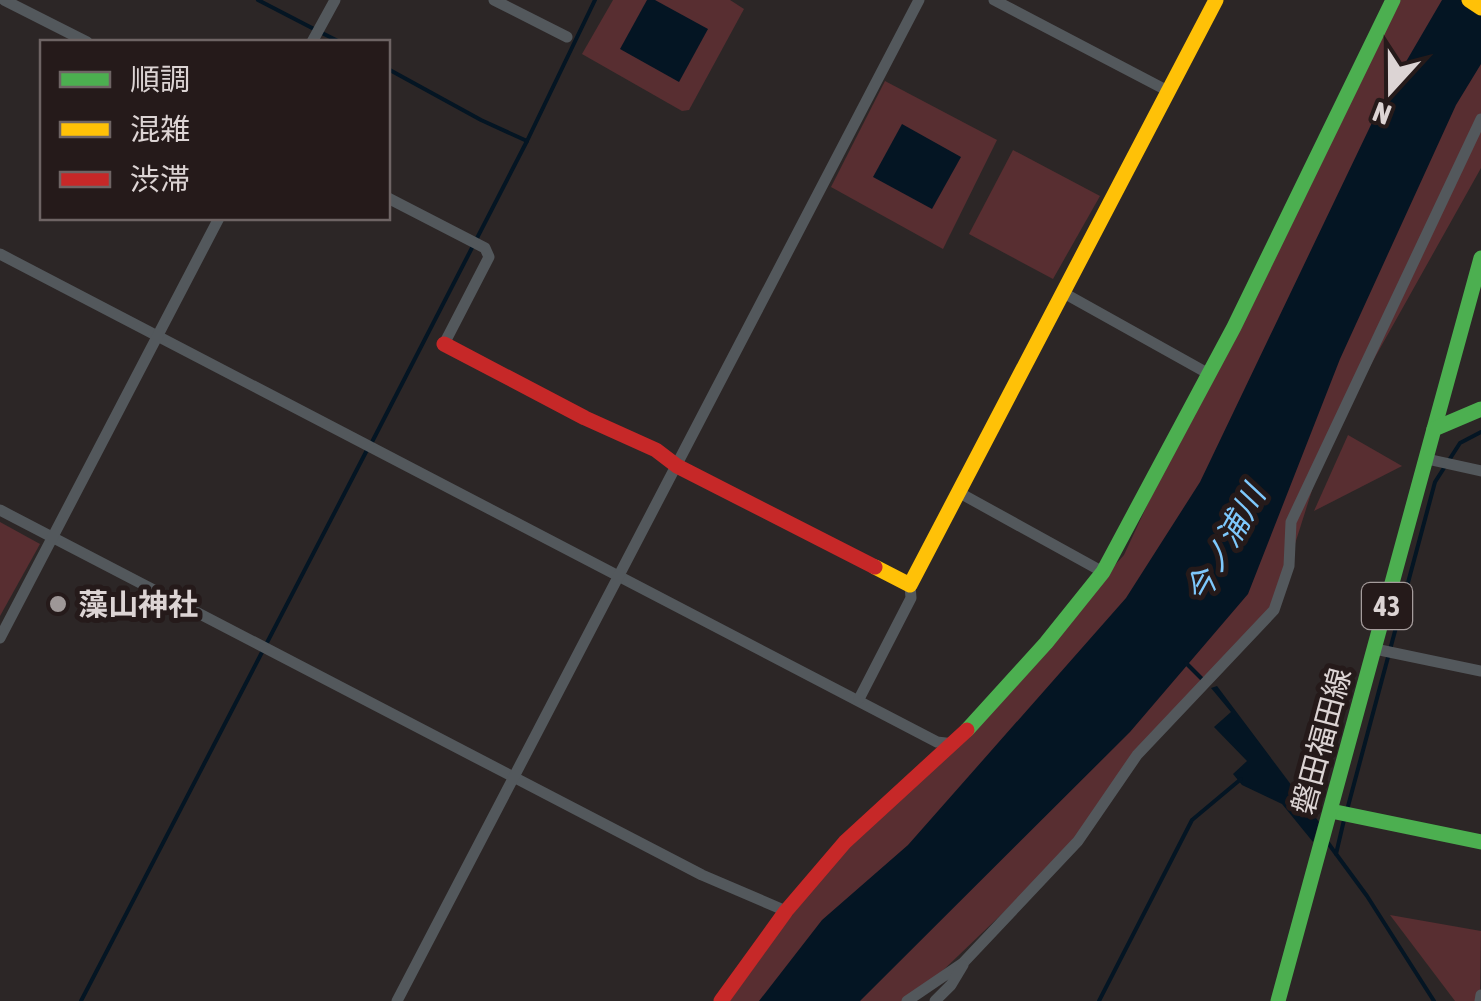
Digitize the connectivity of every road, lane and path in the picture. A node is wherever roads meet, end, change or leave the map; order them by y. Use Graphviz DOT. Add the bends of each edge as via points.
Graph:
graph roads {
  1 [pos="4,0"];
  2 [pos="335,0"];
  3 [pos="494,0"];
  4 [pos="918,0"];
  5 [pos="994,0"];
  6 [pos="1216,0"];
  7 [pos="1393,0"];
  8 [pos="1469,0"];
  9 [pos="1481,8"];
  10 [pos="566,37"];
  11 [pos="82,40"];
  12 [pos="313,40"];
  13 [pos="1168,92"];
  14 [pos="1481,119"];
  15 [pos="390,199"];
  16 [pos="218,220"];
  17 [pos="0,254"];
  18 [pos="1481,258"];
  19 [pos="1062,292"];
  20 [pos="158,334"];
  21 [pos="444,344"];
  22 [pos="1209,374"];
  23 [pos="1481,409"];
  24 [pos="1434,429"];
  25 [pos="1427,459"];
  26 [pos="676,466"];
  27 [pos="1481,471"];
  28 [pos="958,492"];
  29 [pos="0,510"];
  30 [pos="52,537"];
  31 [pos="1103,572"];
  32 [pos="620,574"];
  33 [pos="910,585"];
  34 [pos="0,638"];
  35 [pos="1375,648"];
  36 [pos="1481,671"];
  37 [pos="858,699"];
  38 [pos="954,744"];
  39 [pos="514,778"];
  40 [pos="1331,811"];
  41 [pos="1481,842"];
  42 [pos="786,911"];
  43 [pos="964,963"];
  44 [pos="398,1001"];
  45 [pos="721,1001"];
  46 [pos="908,1001"];
  47 [pos="935,1001"];
  48 [pos="1278,1001"];
  1 -- 11 [label="street"];
  2 -- 12 [label="street"];
  3 -- 10 [label="street"];
  4 -- 26 [label="street"];
  5 -- 13 [label="street"];
  6 -- 13 [label="street"];
  7 -- 22 [label="street"];
  8 -- 9 [label="street"];
  13 -- 19 [label="street"];
  14 -- 43 [label="street" via="1291,522 1289,566 1274,610 1137,755 1085,834"];
  15 -- 21 [label="street" via="485,248 489,257"];
  16 -- 20 [label="street"];
  17 -- 20 [label="street"];
  18 -- 24 [label="street, 磐田福田線"];
  19 -- 22 [label="street"];
  19 -- 28 [label="street"];
  20 -- 30 [label="street"];
  20 -- 32 [label="street"];
  21 -- 26 [label="street"];
  22 -- 31 [label="street"];
  23 -- 24 [label="street"];
  24 -- 25 [label="street, 磐田福田線 / 43"];
  25 -- 27 [label="street"];
  25 -- 35 [label="street, 磐田福田線 / 43"];
  26 -- 32 [label="street"];
  26 -- 33 [label="street"];
  28 -- 31 [label="street"];
  28 -- 33 [label="street"];
  29 -- 30 [label="street"];
  30 -- 34 [label="street"];
  30 -- 39 [label="street"];
  31 -- 38 [label="street"];
  32 -- 37 [label="street"];
  32 -- 39 [label="street"];
  33 -- 37 [label="street" via="911,598"];
  35 -- 36 [label="street"];
  35 -- 40 [label="street, 磐田福田線 / 43"];
  37 -- 38 [label="street" via="937,742"];
  38 -- 42 [label="street" via="845,842"];
  39 -- 42 [label="street" via="702,876"];
  39 -- 44 [label="street"];
  40 -- 41 [label="street"];
  40 -- 48 [label="street, 磐田福田線 / 43"];
  42 -- 45 [label="street"];
  43 -- 46 [label="street"];
  43 -- 47 [label="street"];
}
